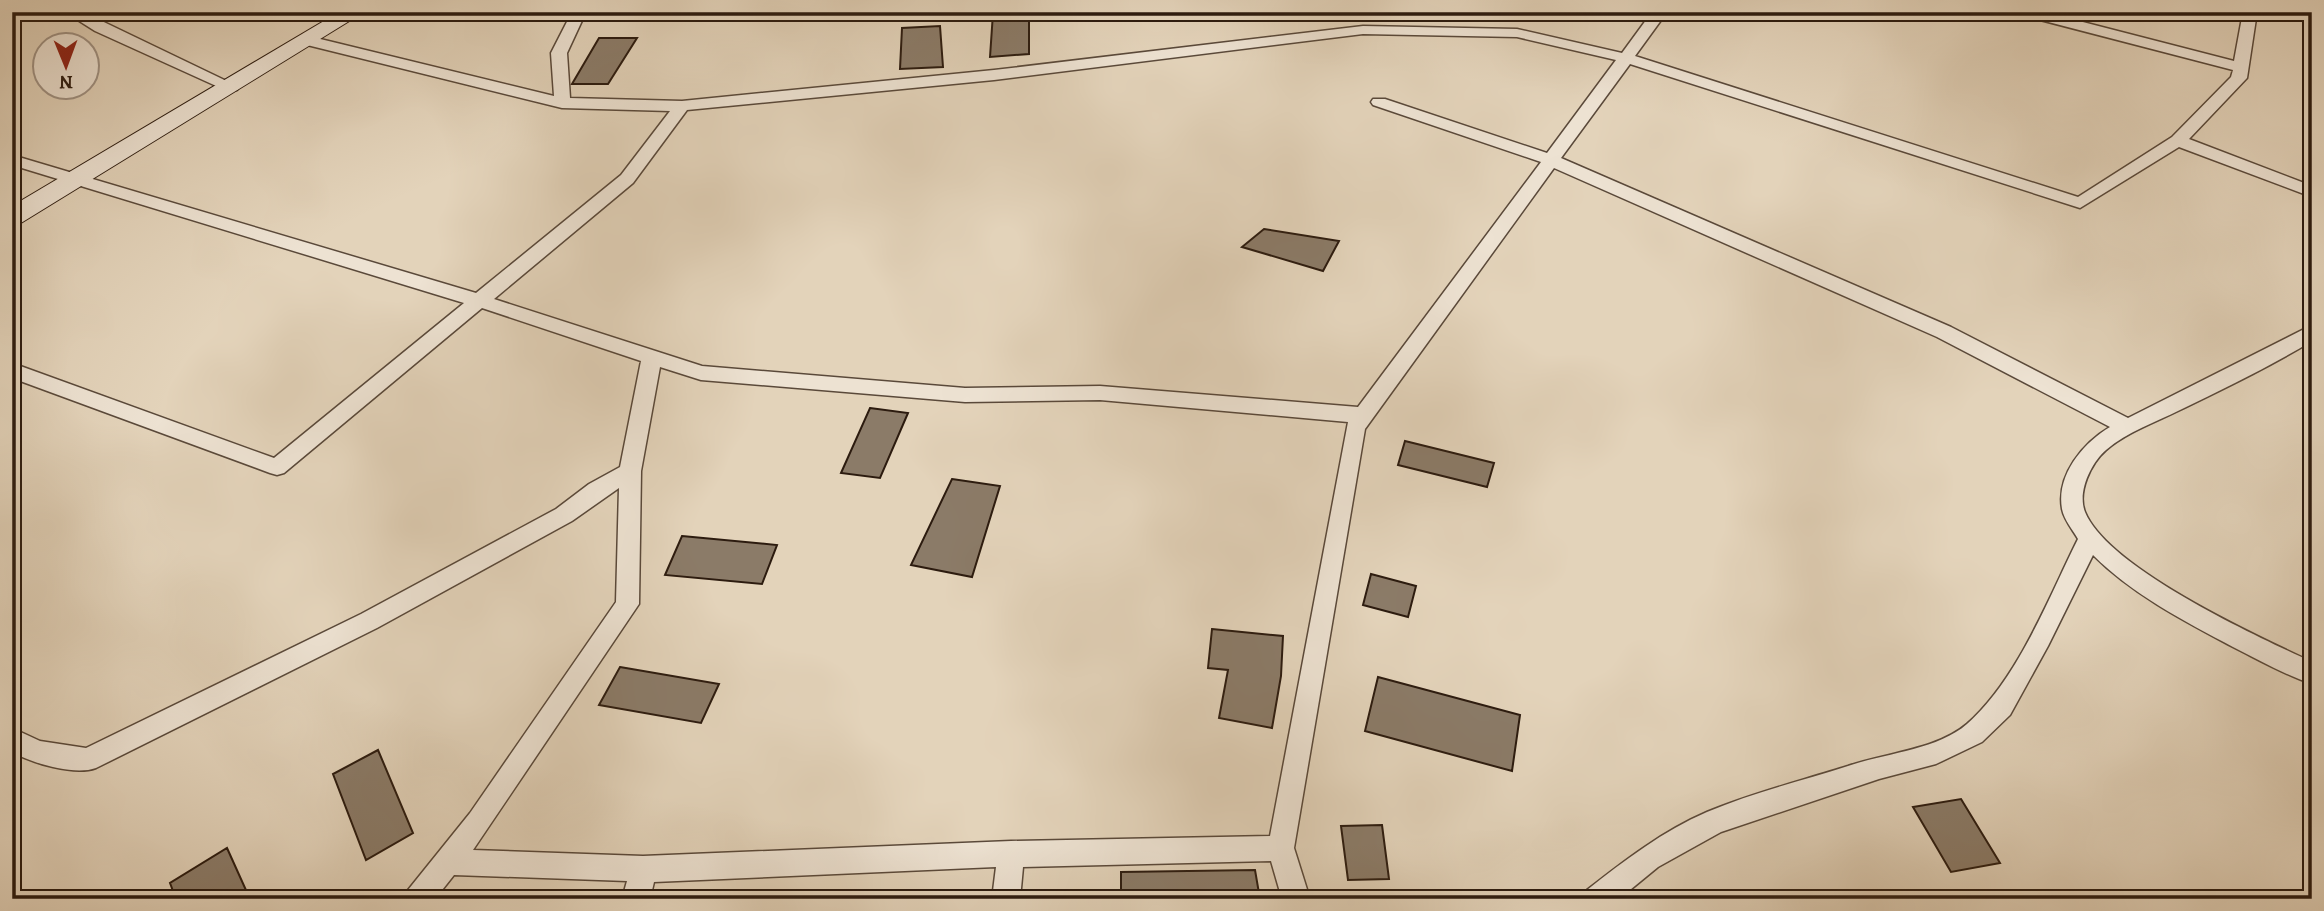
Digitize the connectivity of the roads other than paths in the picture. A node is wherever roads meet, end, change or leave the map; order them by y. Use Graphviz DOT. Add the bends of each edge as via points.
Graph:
graph roads {
  1 [pos="72,12"];
  2 [pos="354,12"];
  3 [pos="579,12"];
  4 [pos="1660,12"];
  5 [pos="2026,12"];
  6 [pos="2250,12"];
  7 [pos="308,41"];
  8 [pos="1626,58"];
  9 [pos="2241,67"];
  10 [pos="230,87"];
  11 [pos="1379,102"];
  12 [pos="562,103"];
  13 [pos="682,106"];
  14 [pos="2178,141"];
  15 [pos="12,160"];
  16 [pos="1551,160"];
  17 [pos="76,179"];
  18 [pos="2312,192"];
  19 [pos="12,217"];
  20 [pos="480,301"];
  21 [pos="2312,332"];
  22 [pos="652,357"];
  23 [pos="17,377"];
  24 [pos="1364,415"];
  25 [pos="2128,427"];
  26 [pos="630,471"];
  27 [pos="2089,539"];
  28 [pos="2312,674"];
  29 [pos="12,739"];
  30 [pos="1281,848"];
  31 [pos="1011,854"];
  32 [pos="447,862"];
  33 [pos="643,869"];
  34 [pos="418,899"];
  35 [pos="636,899"];
  36 [pos="1006,899"];
  37 [pos="1296,899"];
  38 [pos="1597,899"];
  1 -- 10 [label="street"];
  2 -- 7 [label="street"];
  3 -- 12 [label="street" via="559,53"];
  4 -- 8 [label="street"];
  5 -- 9 [label="street"];
  6 -- 9 [label="street"];
  7 -- 10 [label="street"];
  7 -- 12 [label="street"];
  8 -- 13 [label="street" via="1517,33 1363,30"];
  8 -- 14 [label="street" via="2080,203"];
  8 -- 16 [label="street"];
  9 -- 14 [label="street" via="2239,78"];
  10 -- 17 [label="street"];
  11 -- 16 [label="street"];
  12 -- 13 [label="street"];
  13 -- 20 [label="street" via="627,179"];
  14 -- 18 [label="street"];
  15 -- 17 [label="street"];
  16 -- 24 [label="street"];
  16 -- 25 [label="street" via="1944,332"];
  17 -- 19 [label="street"];
  17 -- 20 [label="street"];
  20 -- 22 [label="street"];
  20 -- 23 [label="street" via="276,467"];
  21 -- 25 [label="street" via="2266,360"];
  22 -- 24 [label="street" via="701,373 965,394 1100,393"];
  22 -- 26 [label="street"];
  24 -- 30 [label="street" via="1355,427"];
  25 -- 27 [label="street" via="2094,448 2077,474 2073,512"];
  26 -- 29 [label="street" via="564,515 369,621 87,760 36,752"];
  26 -- 32 [label="street" via="627,604"];
  27 -- 28 [label="street" via="2130,573 2217,629"];
  27 -- 38 [label="street" via="2001,707 1972,734 1936,753 1879,767 1714,822 1649,858"];
  30 -- 31 [label="street"];
  30 -- 37 [label="street"];
  31 -- 33 [label="street"];
  31 -- 36 [label="street"];
  32 -- 33 [label="street"];
  32 -- 34 [label="street"];
  33 -- 35 [label="street"];
}
